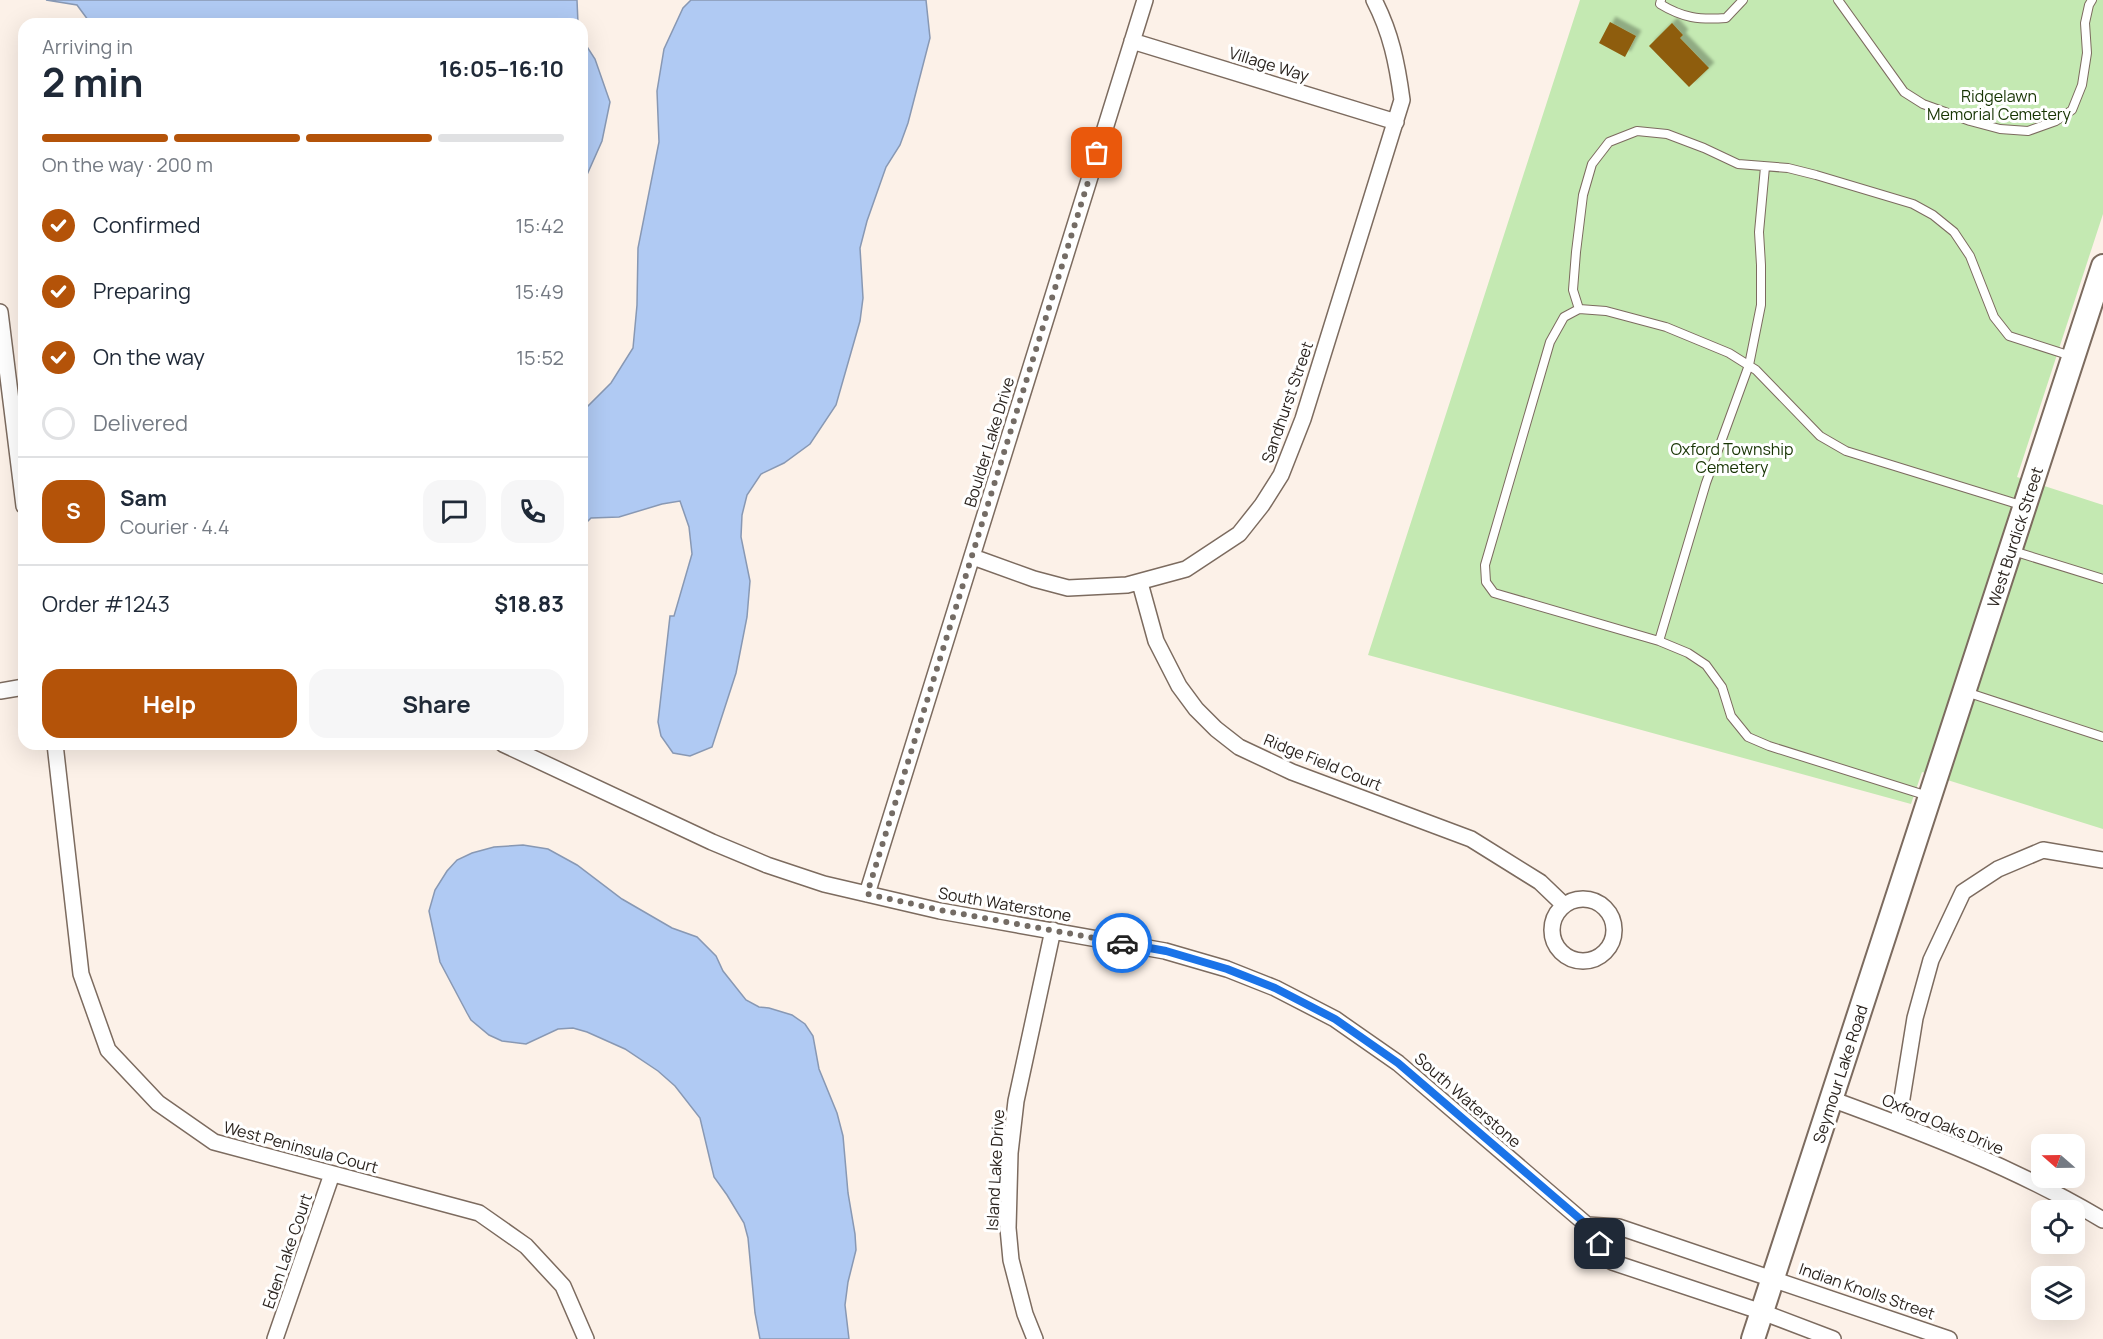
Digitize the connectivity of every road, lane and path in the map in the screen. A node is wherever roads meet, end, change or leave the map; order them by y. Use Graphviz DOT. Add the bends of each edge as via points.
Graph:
graph roads {
  1 [pos="1145,0"];
  2 [pos="1374,0"];
  3 [pos="1661,0"];
  4 [pos="1743,0"];
  5 [pos="1838,0"];
  6 [pos="2092,0"];
  7 [pos="1132,41"];
  8 [pos="1396,122"];
  9 [pos="1765,167"];
  10 [pos="2103,266"];
  11 [pos="1579,309"];
  12 [pos="0,312"];
  13 [pos="2073,357"];
  14 [pos="1749,365"];
  15 [pos="18,458"];
  16 [pos="2025,506"];
  17 [pos="2011,550"];
  18 [pos="973,557"];
  19 [pos="2103,579"];
  20 [pos="1140,583"];
  21 [pos="1659,642"];
  22 [pos="18,688"];
  23 [pos="0,691"];
  24 [pos="1964,691"];
  25 [pos="2103,737"];
  26 [pos="56,750"];
  27 [pos="516,750"];
  28 [pos="1929,802"];
  29 [pos="2103,860"];
  30 [pos="867,894"];
  31 [pos="1564,905"];
  32 [pos="1053,930"];
  33 [pos="1832,1098"];
  34 [pos="1898,1123"];
  35 [pos="332,1174"];
  36 [pos="2103,1220"];
  37 [pos="1587,1225"];
  38 [pos="1773,1278"];
  39 [pos="1762,1312"];
  40 [pos="275,1339"];
  41 [pos="586,1339"];
  42 [pos="1035,1339"];
  43 [pos="1753,1339"];
  44 [pos="1833,1339"];
  45 [pos="1948,1339"];
  1 -- 7 [label="street, Boulder Lake Drive"];
  2 -- 8 [label="street, Sandhurst Street" via="1387,25 1398,66 1402,100"];
  3 -- 4 [label="lane" via="1660,4 1672,11 1701,20 1726,18"];
  5 -- 6 [label="lane" via="1904,92 1923,104 1970,121 2028,131 2056,121 2072,110 2082,85 2085,23"];
  7 -- 8 [label="street, Village Way"];
  7 -- 18 [label="street, Boulder Lake Drive"];
  8 -- 20 [label="street, Sandhurst Street" via="1303,418 1281,475 1239,534 1186,569"];
  9 -- 11 [label="lane" via="1738,164 1667,134 1637,131 1609,142 1592,164 1582,195 1573,290"];
  9 -- 13 [label="lane" via="1816,175 1913,204 1933,215 1954,232 1970,256 1994,317 2009,336"];
  9 -- 14 [label="lane" via="1759,232 1761,305"];
  10 -- 13 [label="street, West Burdick Street"];
  11 -- 14 [label="lane" via="1606,311 1666,327 1730,353"];
  11 -- 21 [label="lane" via="1564,316 1550,342 1485,565 1486,582 1494,593"];
  12 -- 15 [label="street"];
  13 -- 16 [label="street, West Burdick Street"];
  14 -- 16 [label="lane" via="1820,436 1846,451"];
  14 -- 21 [label="lane" via="1706,483"];
  16 -- 17 [label="street, West Burdick Street"];
  17 -- 19 [label="lane"];
  17 -- 24 [label="street, West Burdick Street"];
  18 -- 20 [label="street, Sandhurst Street" via="1068,588"];
  18 -- 30 [label="street, Boulder Lake Drive"];
  20 -- 31 [label="street, Ridge Field Court" via="1156,641 1179,686 1196,709 1239,747 1292,772 1470,839 1540,882"];
  21 -- 28 [label="lane" via="1688,652 1707,665 1722,687 1731,716 1748,737"];
  22 -- 23 [label="street"];
  24 -- 25 [label="lane"];
  24 -- 28 [label="street, West Burdick Street"];
  26 -- 35 [label="street, West Peninsula Court" via="81,974 108,1050 158,1103 214,1142"];
  27 -- 30 [label="street, South Waterstone" via="766,865"];
  28 -- 33 [label="street, Seymour Lake Road"];
  29 -- 34 [label="street" via="2043,850 1998,869 1963,892 1931,960 1918,1006"];
  30 -- 32 [label="street, South Waterstone"];
  31 -- 31 [label="street" via="1552,923 1554,944 1560,952 1579,962 1589,962 1607,951 1615,932 1614,922 1602,905 1583,899"];
  32 -- 37 [label="street, South Waterstone" via="1166,951 1227,969 1335,1019 1398,1063"];
  32 -- 42 [label="street, Island Lake Drive" via="1016,1101 1010,1154 1011,1260"];
  33 -- 34 [label="street, Oxford Oaks Drive"];
  33 -- 38 [label="street, Seymour Lake Road"];
  34 -- 36 [label="street, Oxford Oaks Drive" via="2055,1192"];
  35 -- 40 [label="street, Eden Lake Court"];
  35 -- 41 [label="street, West Peninsula Court" via="479,1213 526,1246 563,1286"];
  37 -- 38 [label="street" via="1619,1227"];
  37 -- 39 [label="street, South Waterstone" via="1612,1262"];
  38 -- 39 [label="street, Seymour Lake Road"];
  38 -- 45 [label="street, Indian Knolls Street"];
  39 -- 43 [label="street, Seymour Lake Road"];
  39 -- 44 [label="street"];
}
